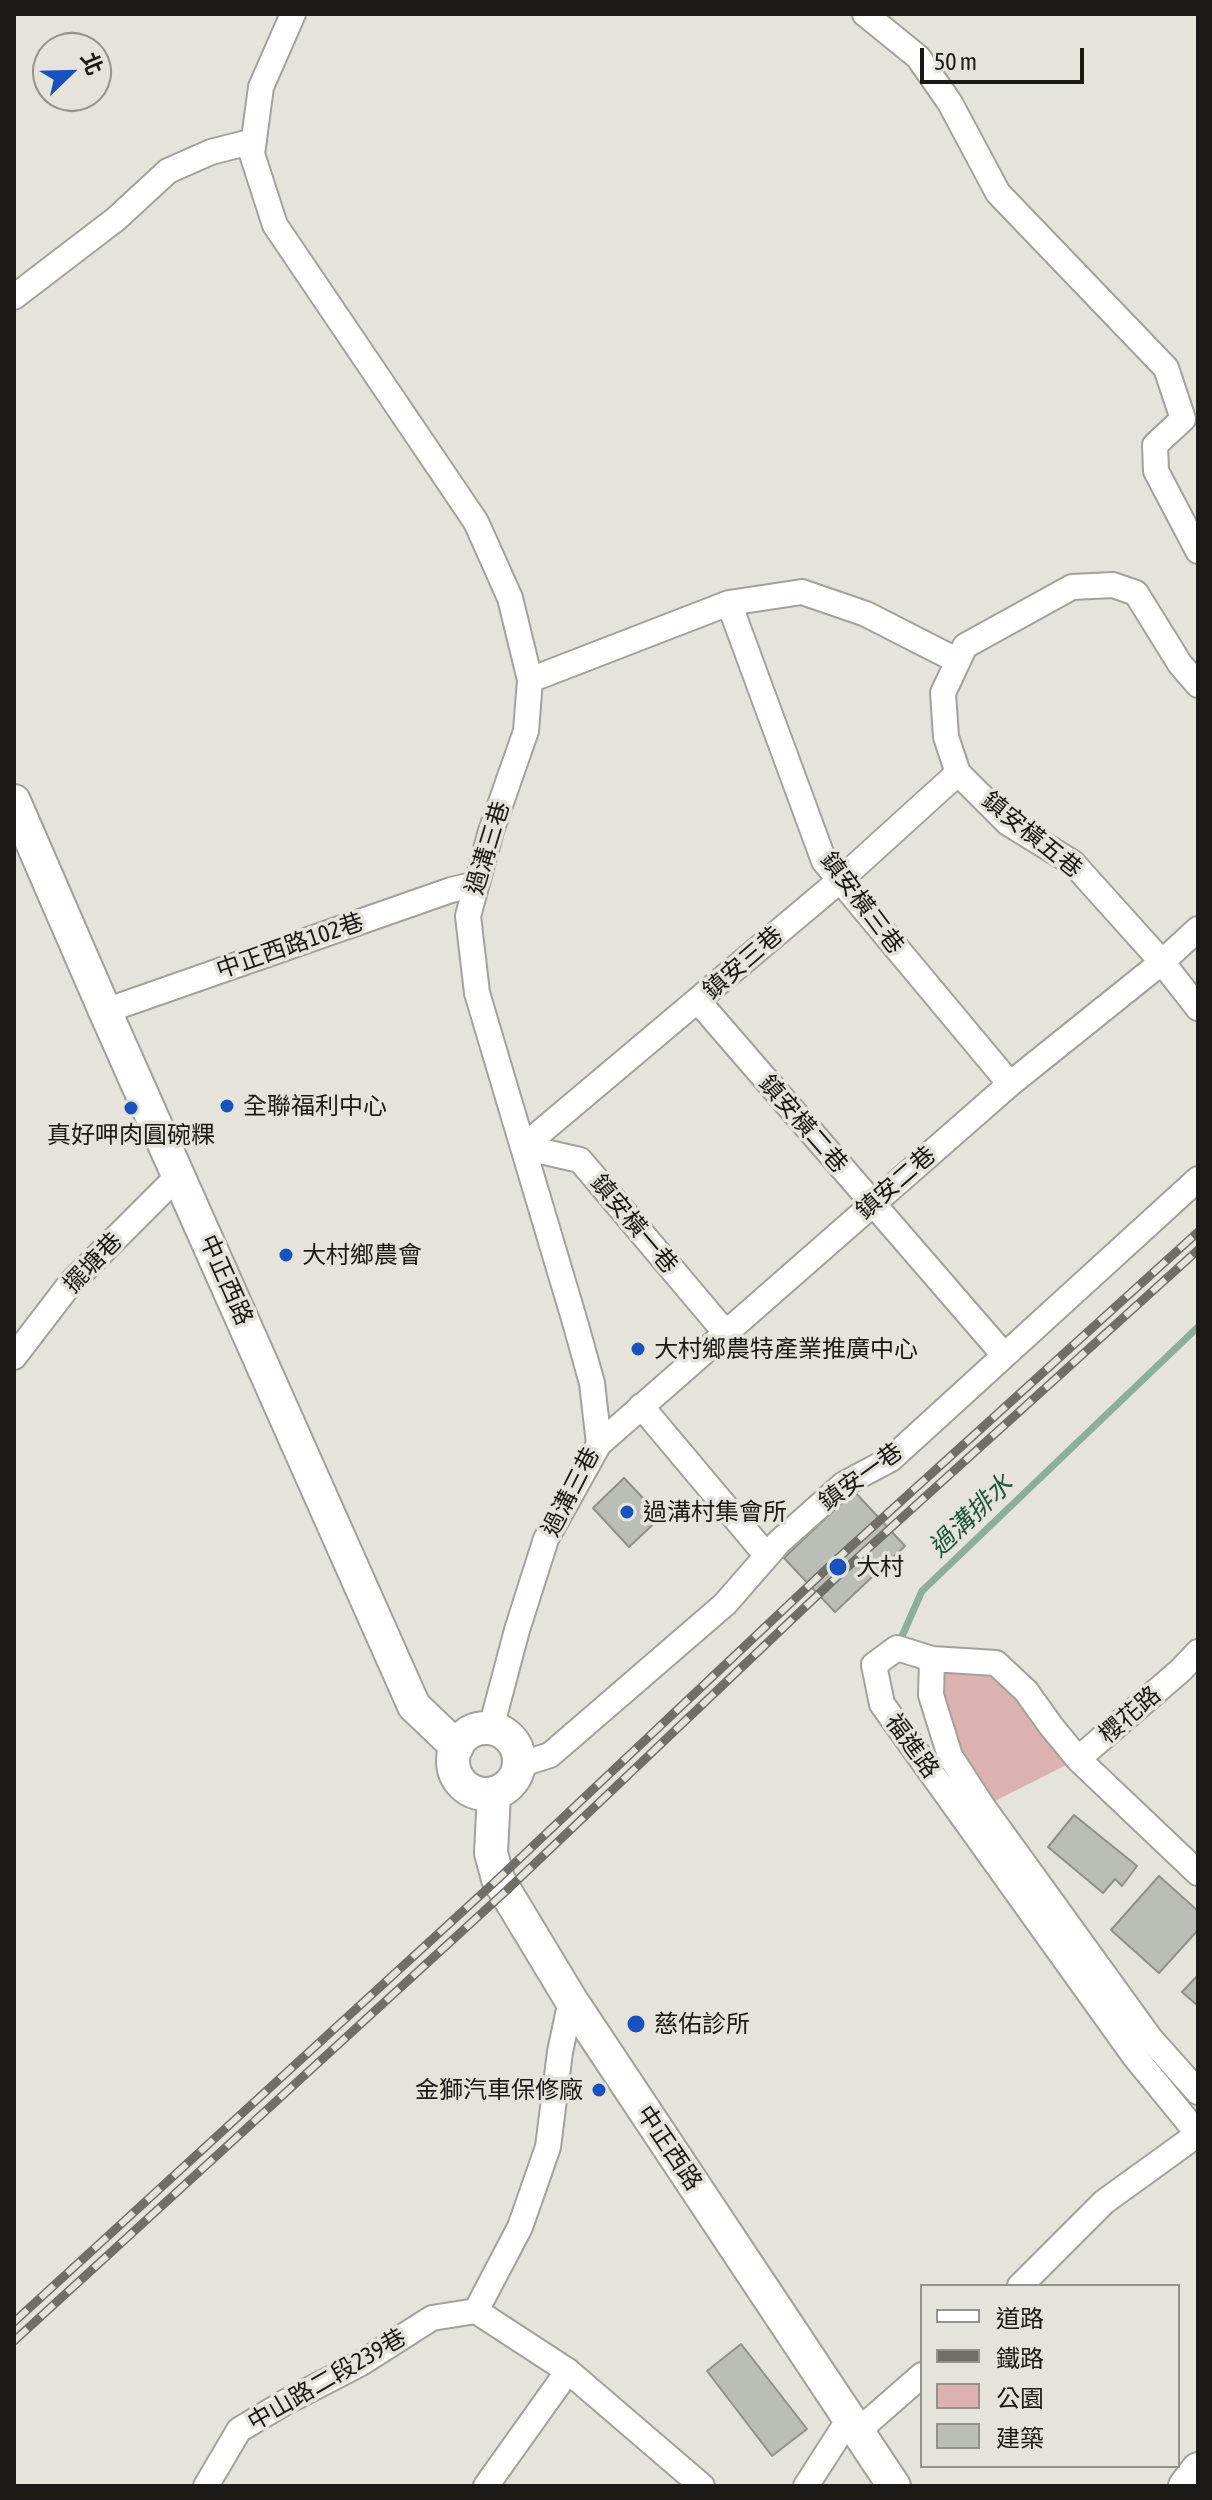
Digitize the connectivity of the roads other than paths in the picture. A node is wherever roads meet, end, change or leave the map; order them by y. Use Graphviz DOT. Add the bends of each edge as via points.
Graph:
graph roads {
  1 [pos="293,14"];
  2 [pos="865,14"];
  3 [pos="254,141"];
  4 [pos="14,297"];
  5 [pos="1198,551"];
  6 [pos="729,603"];
  7 [pos="958,661"];
  8 [pos="530,680"];
  9 [pos="1198,685"];
  10 [pos="958,773"];
  11 [pos="14,801"];
  12 [pos="839,881"];
  13 [pos="476,884"];
  14 [pos="1198,929"];
  15 [pos="1162,962"];
  16 [pos="698,1001"];
  17 [pos="1198,1008"];
  18 [pos="105,1011"];
  19 [pos="1010,1084"];
  20 [pos="523,1147"];
  21 [pos="179,1175"];
  22 [pos="1198,1179"];
  23 [pos="872,1204"];
  24 [pos="725,1332"];
  25 [pos="1004,1355"];
  26 [pos="14,1357"];
  27 [pos="641,1406"];
  28 [pos="599,1444"];
  29 [pos="767,1556"];
  30 [pos="1198,1652"];
  31 [pos="932,1659"];
  32 [pos="1190,1678"];
  33 [pos="491,1728"];
  34 [pos="457,1747"];
  35 [pos="1078,1759"];
  36 [pos="519,1765"];
  37 [pos="494,1793"];
  38 [pos="1198,1873"];
  39 [pos="571,2000"];
  40 [pos="1198,2092"];
  41 [pos="1198,2134"];
  42 [pos="1022,2284"];
  43 [pos="476,2311"];
  44 [pos="568,2371"];
  45 [pos="920,2376"];
  46 [pos="853,2425"];
  47 [pos="1198,2469"];
  48 [pos="206,2486"];
  49 [pos="486,2486"];
  50 [pos="702,2486"];
  51 [pos="806,2486"];
  52 [pos="894,2486"];
  53 [pos="1185,2486"];
  1 -- 3 [label="street, 過溝三巷" via="261,87"];
  2 -- 5 [label="street" via="918,57 950,103 998,193 1166,368 1183,419 1155,445 1156,471"];
  3 -- 4 [label="street" via="168,171 116,219"];
  3 -- 8 [label="street, 過溝三巷" via="252,154 275,225 476,522 510,598"];
  6 -- 7 [label="street" via="802,592 866,614"];
  6 -- 8 [label="street"];
  6 -- 12 [label="street, 鎮安橫三巷" via="824,861"];
  7 -- 9 [label="street, 鎮安橫五巷" via="965,646 1072,587 1113,585 1136,593"];
  7 -- 10 [label="street, 鎮安橫五巷" via="943,693 946,737"];
  8 -- 13 [label="street, 過溝三巷" via="526,731"];
  10 -- 12 [label="street, 鎮安三巷"];
  10 -- 15 [label="street, 鎮安橫五巷" via="1008,823 1073,863"];
  11 -- 18 [label="main road, 中正西路"];
  12 -- 16 [label="street, 鎮安三巷"];
  12 -- 19 [label="street, 鎮安橫三巷"];
  13 -- 18 [label="street, 中正西路102巷"];
  13 -- 20 [label="street, 過溝三巷" via="468,916 477,993"];
  14 -- 15 [label="street, 鎮安二巷"];
  15 -- 17 [label="street, 鎮安橫五巷"];
  15 -- 19 [label="street, 鎮安二巷"];
  16 -- 20 [label="street, 鎮安三巷"];
  16 -- 23 [label="street, 鎮安橫二巷"];
  18 -- 21 [label="main road, 中正西路"];
  19 -- 23 [label="street, 鎮安二巷"];
  20 -- 24 [label="street, 鎮安橫一巷" via="580,1160"];
  20 -- 28 [label="street, 過溝三巷" via="592,1383"];
  21 -- 26 [label="street, 擺塘巷" via="70,1284"];
  21 -- 34 [label="main road, 中正西路" via="414,1706"];
  22 -- 25 [label="street, 鎮安一巷"];
  23 -- 24 [label="street, 鎮安二巷"];
  23 -- 25 [label="street, 鎮安橫二巷"];
  24 -- 27 [label="street, 鎮安二巷"];
  25 -- 29 [label="street, 鎮安一巷" via="891,1459 844,1484"];
  27 -- 28 [label="street, 鎮安二巷"];
  27 -- 29 [label="street"];
  28 -- 33 [label="street, 過溝三巷" via="546,1539"];
  29 -- 36 [label="street, 鎮安一巷" via="725,1604 550,1755"];
  30 -- 32 [label="street, 櫻花路"];
  31 -- 35 [label="street" via="996,1663 1026,1691"];
  31 -- 40 [label="street, 福進路" via="931,1695 950,1756 1150,2038"];
  31 -- 41 [label="street, 福進路" via="897,1648 874,1665 882,1704 1135,2057"];
  32 -- 35 [label="street, 櫻花路"];
  33 -- 34 [label="main road" via="472,1731"];
  33 -- 36 [label="main road" via="509,1737"];
  34 -- 37 [label="main road" via="454,1757 465,1786"];
  35 -- 38 [label="street"];
  36 -- 37 [label="main road" via="511,1783"];
  37 -- 39 [label="main road, 中正西路" via="491,1853 498,1879"];
  39 -- 43 [label="street" via="548,2147 520,2227"];
  39 -- 46 [label="main road, 中正西路"];
  41 -- 42 [label="street" via="1104,2202"];
  43 -- 44 [label="street"];
  43 -- 48 [label="street, 中山路二段239巷" via="432,2318 239,2430"];
  44 -- 49 [label="street"];
  44 -- 50 [label="street"];
  45 -- 46 [label="street"];
  46 -- 51 [label="street"];
  46 -- 52 [label="main road, 中正西路"];
  47 -- 53 [label="main road"];
}
